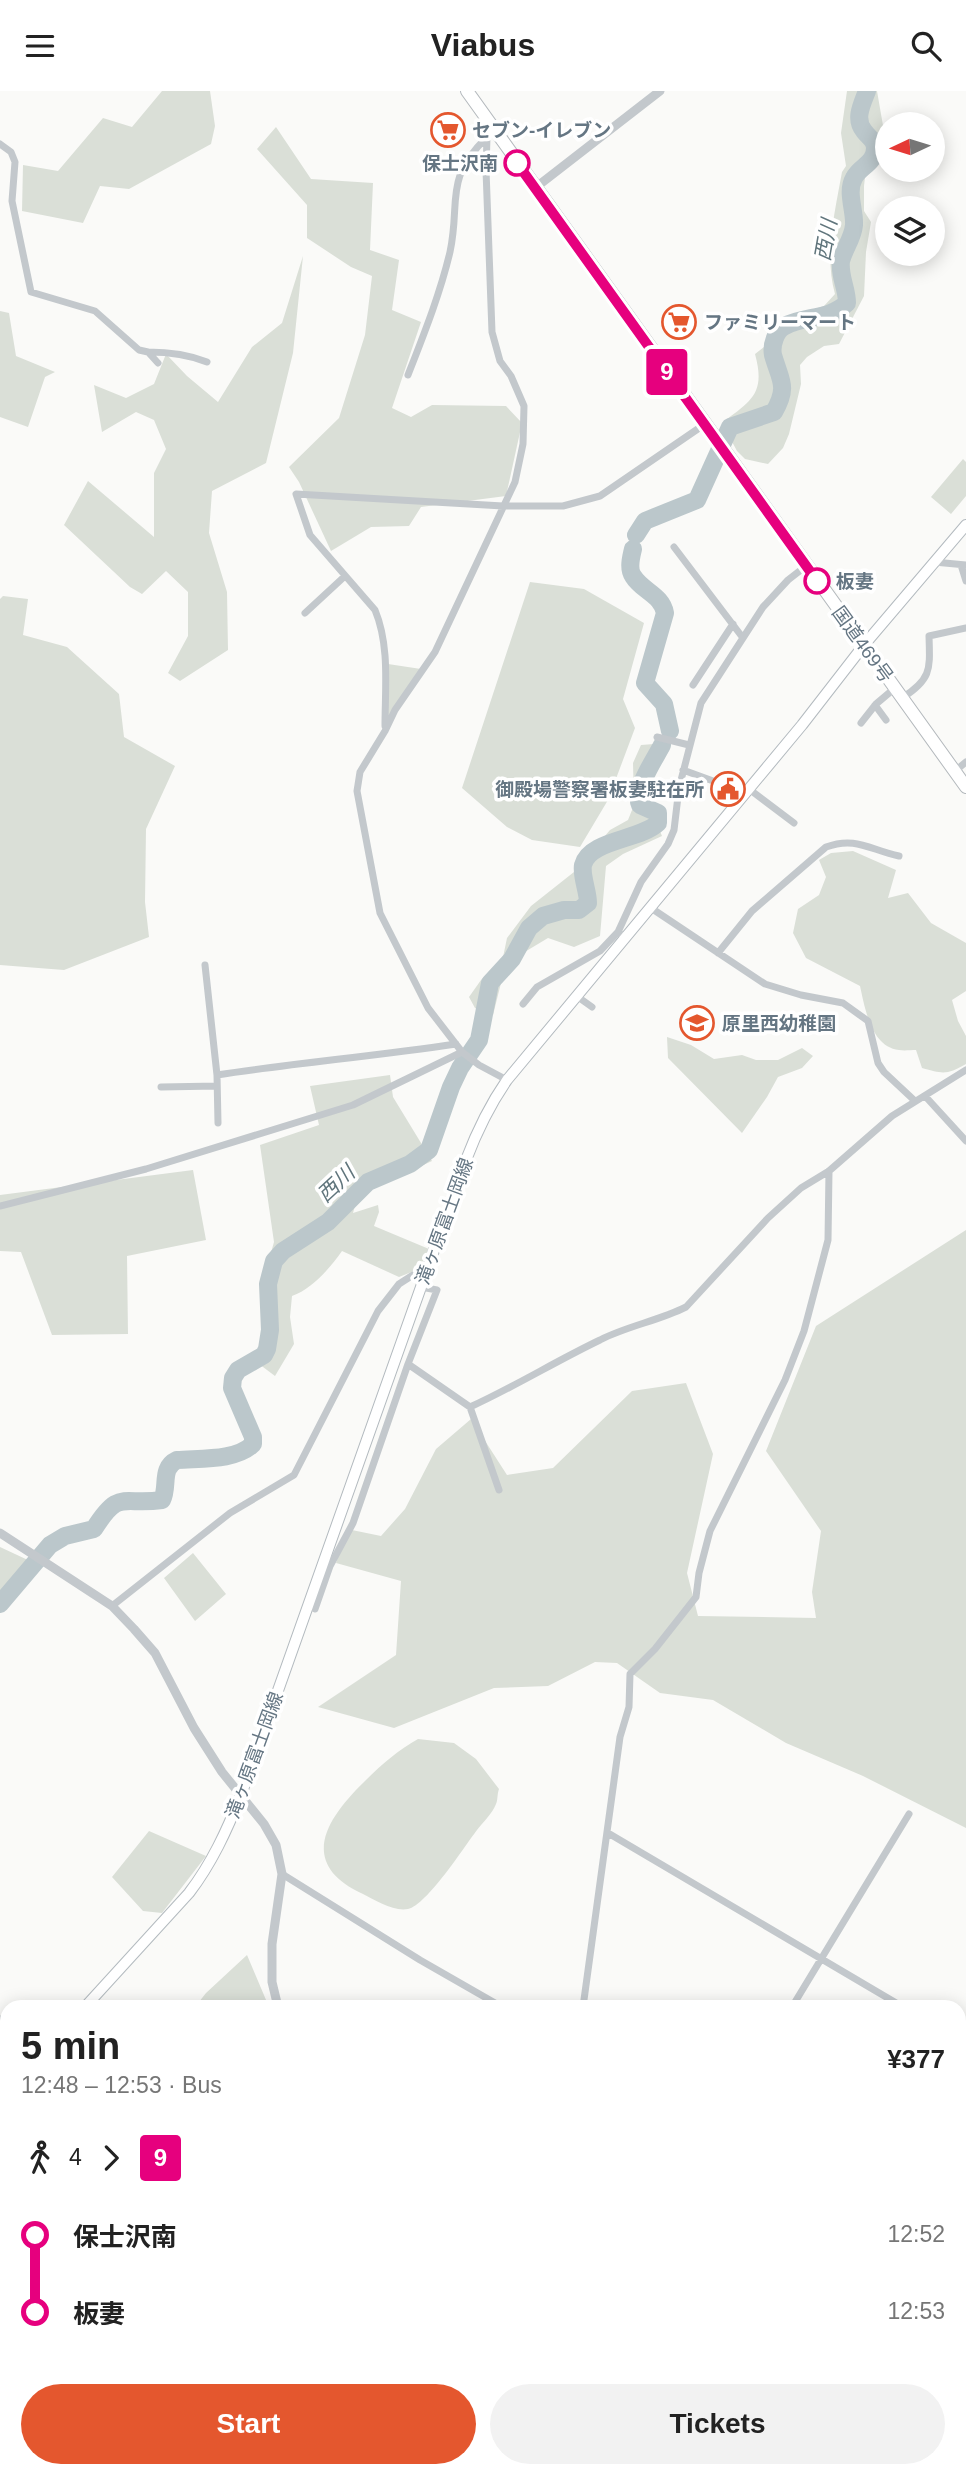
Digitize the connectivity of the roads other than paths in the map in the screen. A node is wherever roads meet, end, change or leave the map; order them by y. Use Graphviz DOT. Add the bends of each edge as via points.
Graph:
graph roads {
  1 [pos="467,91"];
  2 [pos="660,91"];
  3 [pos="491,134"];
  4 [pos="0,144"];
  5 [pos="535,188"];
  6 [pos="148,352"];
  7 [pos="207,362"];
  8 [pos="158,363"];
  9 [pos="408,375"];
  10 [pos="708,429"];
  11 [pos="503,506"];
  12 [pos="966,525"];
  13 [pos="674,547"];
  14 [pos="933,562"];
  15 [pos="963,565"];
  16 [pos="806,566"];
  17 [pos="345,576"];
  18 [pos="966,581"];
  19 [pos="305,613"];
  20 [pos="733,624"];
  21 [pos="966,628"];
  22 [pos="743,638"];
  23 [pos="864,645"];
  24 [pos="693,685"];
  25 [pos="899,693"];
  26 [pos="875,705"];
  27 [pos="886,720"];
  28 [pos="861,723"];
  29 [pos="385,731"];
  30 [pos="657,737"];
  31 [pos="689,745"];
  32 [pos="966,762"];
  33 [pos="683,769"];
  34 [pos="955,771"];
  35 [pos="966,787"];
  36 [pos="747,791"];
  37 [pos="794,823"];
  38 [pos="899,856"];
  39 [pos="651,908"];
  40 [pos="622,935"];
  41 [pos="718,953"];
  42 [pos="205,965"];
  43 [pos="578,997"];
  44 [pos="523,1004"];
  45 [pos="592,1007"];
  46 [pos="456,1044"];
  47 [pos="462,1052"];
  48 [pos="966,1070"];
  49 [pos="217,1075"];
  50 [pos="507,1080"];
  51 [pos="217,1086"];
  52 [pos="161,1087"];
  53 [pos="925,1095"];
  54 [pos="915,1101"];
  55 [pos="218,1123"];
  56 [pos="966,1141"];
  57 [pos="829,1171"];
  58 [pos="0,1206"];
  59 [pos="425,1275"];
  60 [pos="421,1287"];
  61 [pos="408,1364"];
  62 [pos="470,1407"];
  63 [pos="499,1490"];
  64 [pos="0,1533"];
  65 [pos="112,1606"];
  66 [pos="315,1609"];
  67 [pos="241,1795"];
  68 [pos="909,1814"];
  69 [pos="608,1833"];
  70 [pos="282,1874"];
  71 [pos="822,1958"];
  72 [pos="91,2000"];
  73 [pos="276,2000"];
  74 [pos="490,2000"];
  75 [pos="584,2000"];
  76 [pos="796,2000"];
  77 [pos="891,2000"];
  1 -- 3 [label="highway, 国道469号"];
  2 -- 5 [label="street"];
  3 -- 5 [label="highway, 国道469号"];
  3 -- 9 [label="street" via="471,153 459,176 450,249"];
  3 -- 11 [label="street" via="486,170 492,332 500,361 524,406 525,420 515,482"];
  4 -- 6 [label="street" via="15,162 12,201 31,292 96,311 139,350"];
  5 -- 10 [label="highway, 国道469号"];
  6 -- 7 [label="street" via="169,352"];
  6 -- 8 [label="street"];
  10 -- 11 [label="street" via="600,495 563,506"];
  10 -- 16 [label="highway, 国道469号"];
  11 -- 17 [label="street" via="296,494 310,535"];
  11 -- 29 [label="street" via="435,652"];
  12 -- 14 [label="main road, 滝ヶ原富士岡線"];
  13 -- 20 [label="street"];
  14 -- 15 [label="street"];
  14 -- 23 [label="main road, 滝ヶ原富士岡線"];
  15 -- 18 [label="street"];
  16 -- 22 [label="street" via="764,607"];
  16 -- 23 [label="highway, 国道469号"];
  17 -- 19 [label="street"];
  17 -- 29 [label="street" via="380,624 385,650"];
  20 -- 22 [label="street"];
  20 -- 24 [label="street"];
  21 -- 25 [label="street" via="929,636 928,675 920,686"];
  22 -- 31 [label="street" via="701,703"];
  23 -- 25 [label="highway, 国道469号"];
  23 -- 36 [label="main road, 滝ヶ原富士岡線"];
  25 -- 26 [label="street"];
  25 -- 34 [label="highway, 国道469号"];
  26 -- 27 [label="street"];
  26 -- 28 [label="street"];
  29 -- 46 [label="street" via="360,772 357,791 380,913 428,1007"];
  30 -- 31 [label="street"];
  31 -- 33 [label="street"];
  32 -- 34 [label="street"];
  33 -- 36 [label="street"];
  33 -- 40 [label="street" via="678,814 668,844 641,882"];
  34 -- 35 [label="highway, 国道469号"];
  36 -- 37 [label="street"];
  36 -- 39 [label="main road, 滝ヶ原富士岡線"];
  38 -- 41 [label="street" via="853,842 826,847 752,911"];
  39 -- 40 [label="main road, 滝ヶ原富士岡線"];
  39 -- 41 [label="street"];
  40 -- 43 [label="main road, 滝ヶ原富士岡線"];
  40 -- 44 [label="street" via="537,988"];
  41 -- 54 [label="street" via="765,984 843,1003 868,1021 878,1063"];
  42 -- 49 [label="street"];
  43 -- 45 [label="street"];
  43 -- 50 [label="main road, 滝ヶ原富士岡線"];
  46 -- 47 [label="street"];
  46 -- 49 [label="street"];
  47 -- 50 [label="street"];
  47 -- 58 [label="street" via="353,1105 146,1169"];
  48 -- 53 [label="street"];
  49 -- 51 [label="street"];
  50 -- 59 [label="main road, 滝ヶ原富士岡線" via="478,1128"];
  51 -- 52 [label="street"];
  51 -- 55 [label="street"];
  53 -- 54 [label="street"];
  53 -- 56 [label="street"];
  54 -- 57 [label="street"];
  57 -- 62 [label="street" via="801,1188 768,1218 686,1307 602,1338"];
  57 -- 69 [label="street" via="828,1240 804,1331 785,1380 710,1531 696,1597 630,1674 629,1707 620,1737"];
  59 -- 60 [label="main road, 滝ヶ原富士岡線"];
  59 -- 65 [label="street" via="413,1275 399,1284 377,1311 294,1475 230,1513"];
  60 -- 61 [label="street" via="437,1290"];
  60 -- 67 [label="main road, 滝ヶ原富士岡線"];
  61 -- 62 [label="street"];
  61 -- 66 [label="street" via="353,1523 330,1566"];
  62 -- 63 [label="street"];
  64 -- 65 [label="street"];
  65 -- 67 [label="street" via="155,1653 194,1728"];
  67 -- 70 [label="street" via="276,1845"];
  67 -- 72 [label="main road, 滝ヶ原富士岡線" via="204,1874"];
  68 -- 71 [label="street"];
  69 -- 71 [label="street"];
  69 -- 75 [label="street"];
  70 -- 73 [label="street" via="272,1944"];
  70 -- 74 [label="street"];
  71 -- 76 [label="street"];
  71 -- 77 [label="street"];
}
